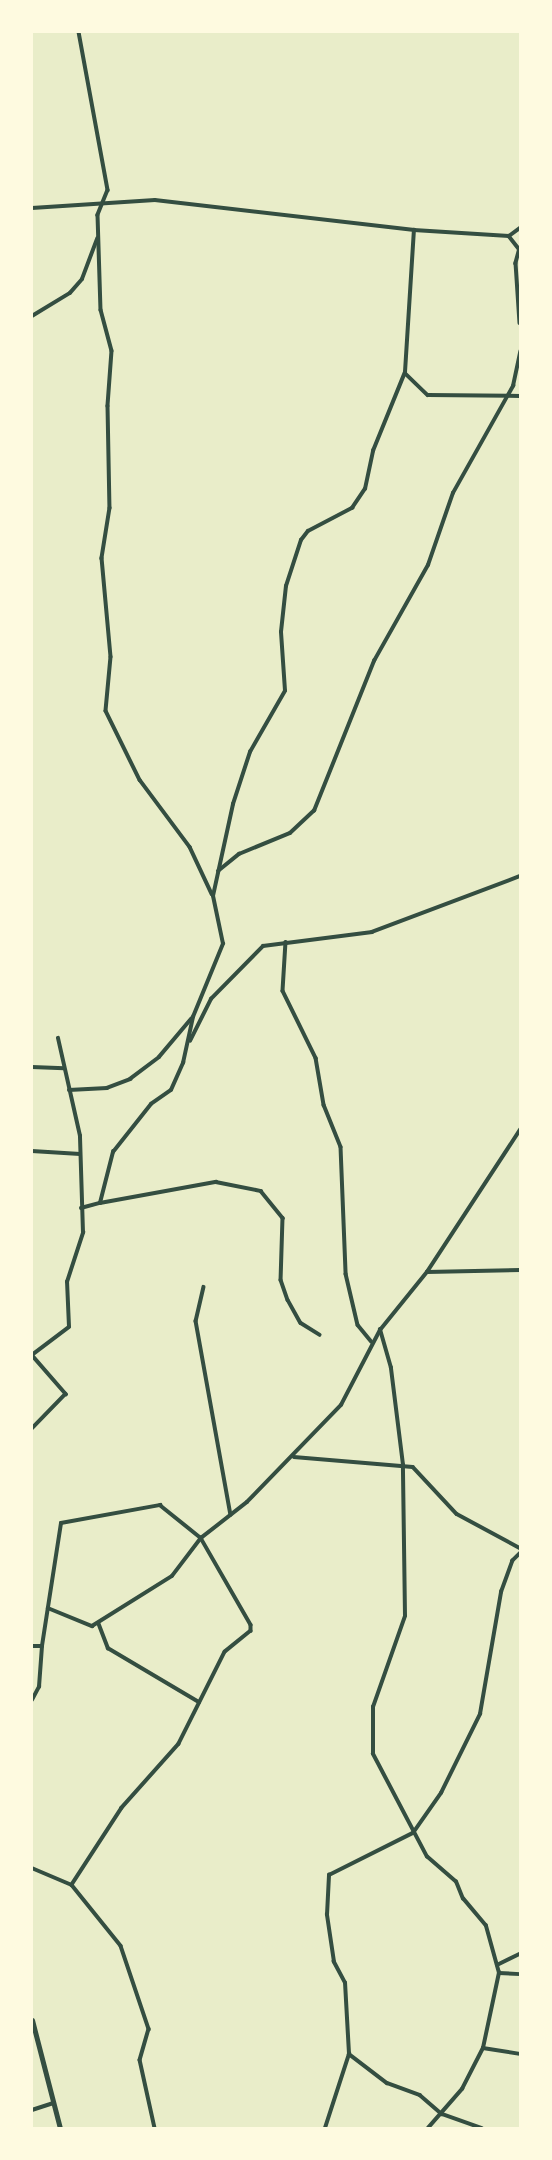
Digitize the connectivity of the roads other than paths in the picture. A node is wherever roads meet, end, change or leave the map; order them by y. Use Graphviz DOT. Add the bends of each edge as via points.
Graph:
graph roads {
  1 [pos="79,32"];
  2 [pos="103,201"];
  3 [pos="32,208"];
  4 [pos="520,228"];
  5 [pos="414,230"];
  6 [pos="99,236"];
  7 [pos="509,236"];
  8 [pos="520,249"];
  9 [pos="32,316"];
  10 [pos="520,323"];
  11 [pos="520,352"];
  12 [pos="405,372"];
  13 [pos="508,395"];
  14 [pos="520,396"];
  15 [pos="216,872"];
  16 [pos="520,876"];
  17 [pos="213,896"];
  18 [pos="286,942"];
  19 [pos="193,1017"];
  20 [pos="58,1038"];
  21 [pos="188,1044"];
  22 [pos="32,1067"];
  23 [pos="64,1068"];
  24 [pos="68,1090"];
  25 [pos="520,1130"];
  26 [pos="32,1151"];
  27 [pos="80,1154"];
  28 [pos="100,1203"];
  29 [pos="81,1208"];
  30 [pos="520,1270"];
  31 [pos="427,1272"];
  32 [pos="204,1287"];
  33 [pos="380,1330"];
  34 [pos="320,1335"];
  35 [pos="371,1341"];
  36 [pos="32,1355"];
  37 [pos="32,1429"];
  38 [pos="294,1457"];
  39 [pos="403,1465"];
  40 [pos="231,1515"];
  41 [pos="201,1538"];
  42 [pos="520,1550"];
  43 [pos="48,1608"];
  44 [pos="99,1623"];
  45 [pos="32,1646"];
  46 [pos="42,1646"];
  47 [pos="32,1700"];
  48 [pos="198,1702"];
  49 [pos="413,1833"];
  50 [pos="32,1868"];
  51 [pos="72,1885"];
  52 [pos="520,1954"];
  53 [pos="497,1965"];
  54 [pos="499,1973"];
  55 [pos="520,1974"];
  56 [pos="32,2020"];
  57 [pos="483,2048"];
  58 [pos="349,2054"];
  59 [pos="520,2054"];
  60 [pos="54,2103"];
  61 [pos="32,2110"];
  62 [pos="442,2114"];
  63 [pos="60,2129"];
  64 [pos="155,2129"];
  65 [pos="325,2129"];
  66 [pos="428,2129"];
  67 [pos="482,2129"];
  1 -- 2 [label="street" via="108,190"];
  2 -- 3 [label="street"];
  2 -- 5 [label="street" via="155,200"];
  2 -- 6 [label="street"];
  4 -- 7 [label="street"];
  5 -- 7 [label="street"];
  5 -- 12 [label="street"];
  6 -- 9 [label="street" via="82,279 71,293"];
  6 -- 17 [label="street" via="101,310 112,351 110,509 102,558 111,657 106,711 140,780 190,847"];
  7 -- 8 [label="street"];
  8 -- 10 [label="street" via="516,263"];
  11 -- 13 [label="street"];
  12 -- 13 [label="street" via="416,389 428,395"];
  12 -- 15 [label="street" via="360,497 352,508 308,531 301,540 286,586 282,621 285,691 250,752"];
  13 -- 14 [label="street"];
  13 -- 15 [label="street" via="453,493 428,565 374,661 314,811 290,833 239,854"];
  15 -- 17 [label="street"];
  16 -- 18 [label="street" via="372,932"];
  17 -- 19 [label="street" via="223,944"];
  18 -- 21 [label="street" via="263,946 240,968 211,999"];
  18 -- 35 [label="street" via="283,991 316,1058 324,1105 341,1147 345,1274 358,1325"];
  19 -- 21 [label="street"];
  19 -- 24 [label="street" via="159,1057 130,1079 107,1088"];
  20 -- 23 [label="street"];
  21 -- 28 [label="street" via="171,1090 151,1104 113,1152"];
  22 -- 23 [label="street"];
  23 -- 24 [label="street"];
  24 -- 27 [label="street"];
  25 -- 31 [label="street"];
  26 -- 27 [label="street"];
  27 -- 29 [label="street"];
  28 -- 29 [label="street"];
  28 -- 34 [label="street" via="202,1183 261,1191 283,1218 281,1280 288,1300 301,1323"];
  29 -- 36 [label="street" via="83,1233 68,1282 69,1326"];
  30 -- 31 [label="street"];
  31 -- 33 [label="street"];
  32 -- 40 [label="street" via="196,1321"];
  33 -- 35 [label="street"];
  33 -- 39 [label="street" via="391,1368"];
  35 -- 38 [label="street" via="349,1394"];
  36 -- 37 [label="street" via="66,1394"];
  38 -- 39 [label="street"];
  38 -- 40 [label="street"];
  39 -- 42 [label="street" via="413,1467 457,1514"];
  39 -- 49 [label="street" via="405,1616 373,1707 372,1726 373,1754"];
  40 -- 41 [label="street"];
  41 -- 43 [label="street" via="160,1506 61,1523"];
  41 -- 44 [label="street" via="172,1576"];
  41 -- 48 [label="street" via="251,1631 225,1652"];
  42 -- 49 [label="street" via="501,1592 480,1714 456,1768"];
  43 -- 44 [label="street" via="84,1624"];
  43 -- 46 [label="street"];
  44 -- 48 [label="street" via="108,1648"];
  45 -- 46 [label="street"];
  46 -- 47 [label="street" via="39,1687"];
  48 -- 51 [label="street" via="179,1744 122,1808"];
  49 -- 53 [label="street" via="427,1857 456,1882 463,1899 486,1926"];
  49 -- 58 [label="street" via="329,1875 327,1915 334,1962 345,1983"];
  50 -- 51 [label="street"];
  51 -- 64 [label="street" via="121,1946 143,2009 149,2029 140,2060"];
  52 -- 53 [label="street"];
  53 -- 54 [label="street"];
  54 -- 55 [label="street"];
  54 -- 57 [label="street"];
  56 -- 60 [label="main road"];
  57 -- 59 [label="street"];
  57 -- 62 [label="street" via="462,2089"];
  58 -- 62 [label="street" via="387,2083 420,2095"];
  58 -- 65 [label="street"];
  60 -- 61 [label="street"];
  60 -- 63 [label="main road"];
  62 -- 66 [label="street"];
  62 -- 67 [label="street"];
}
